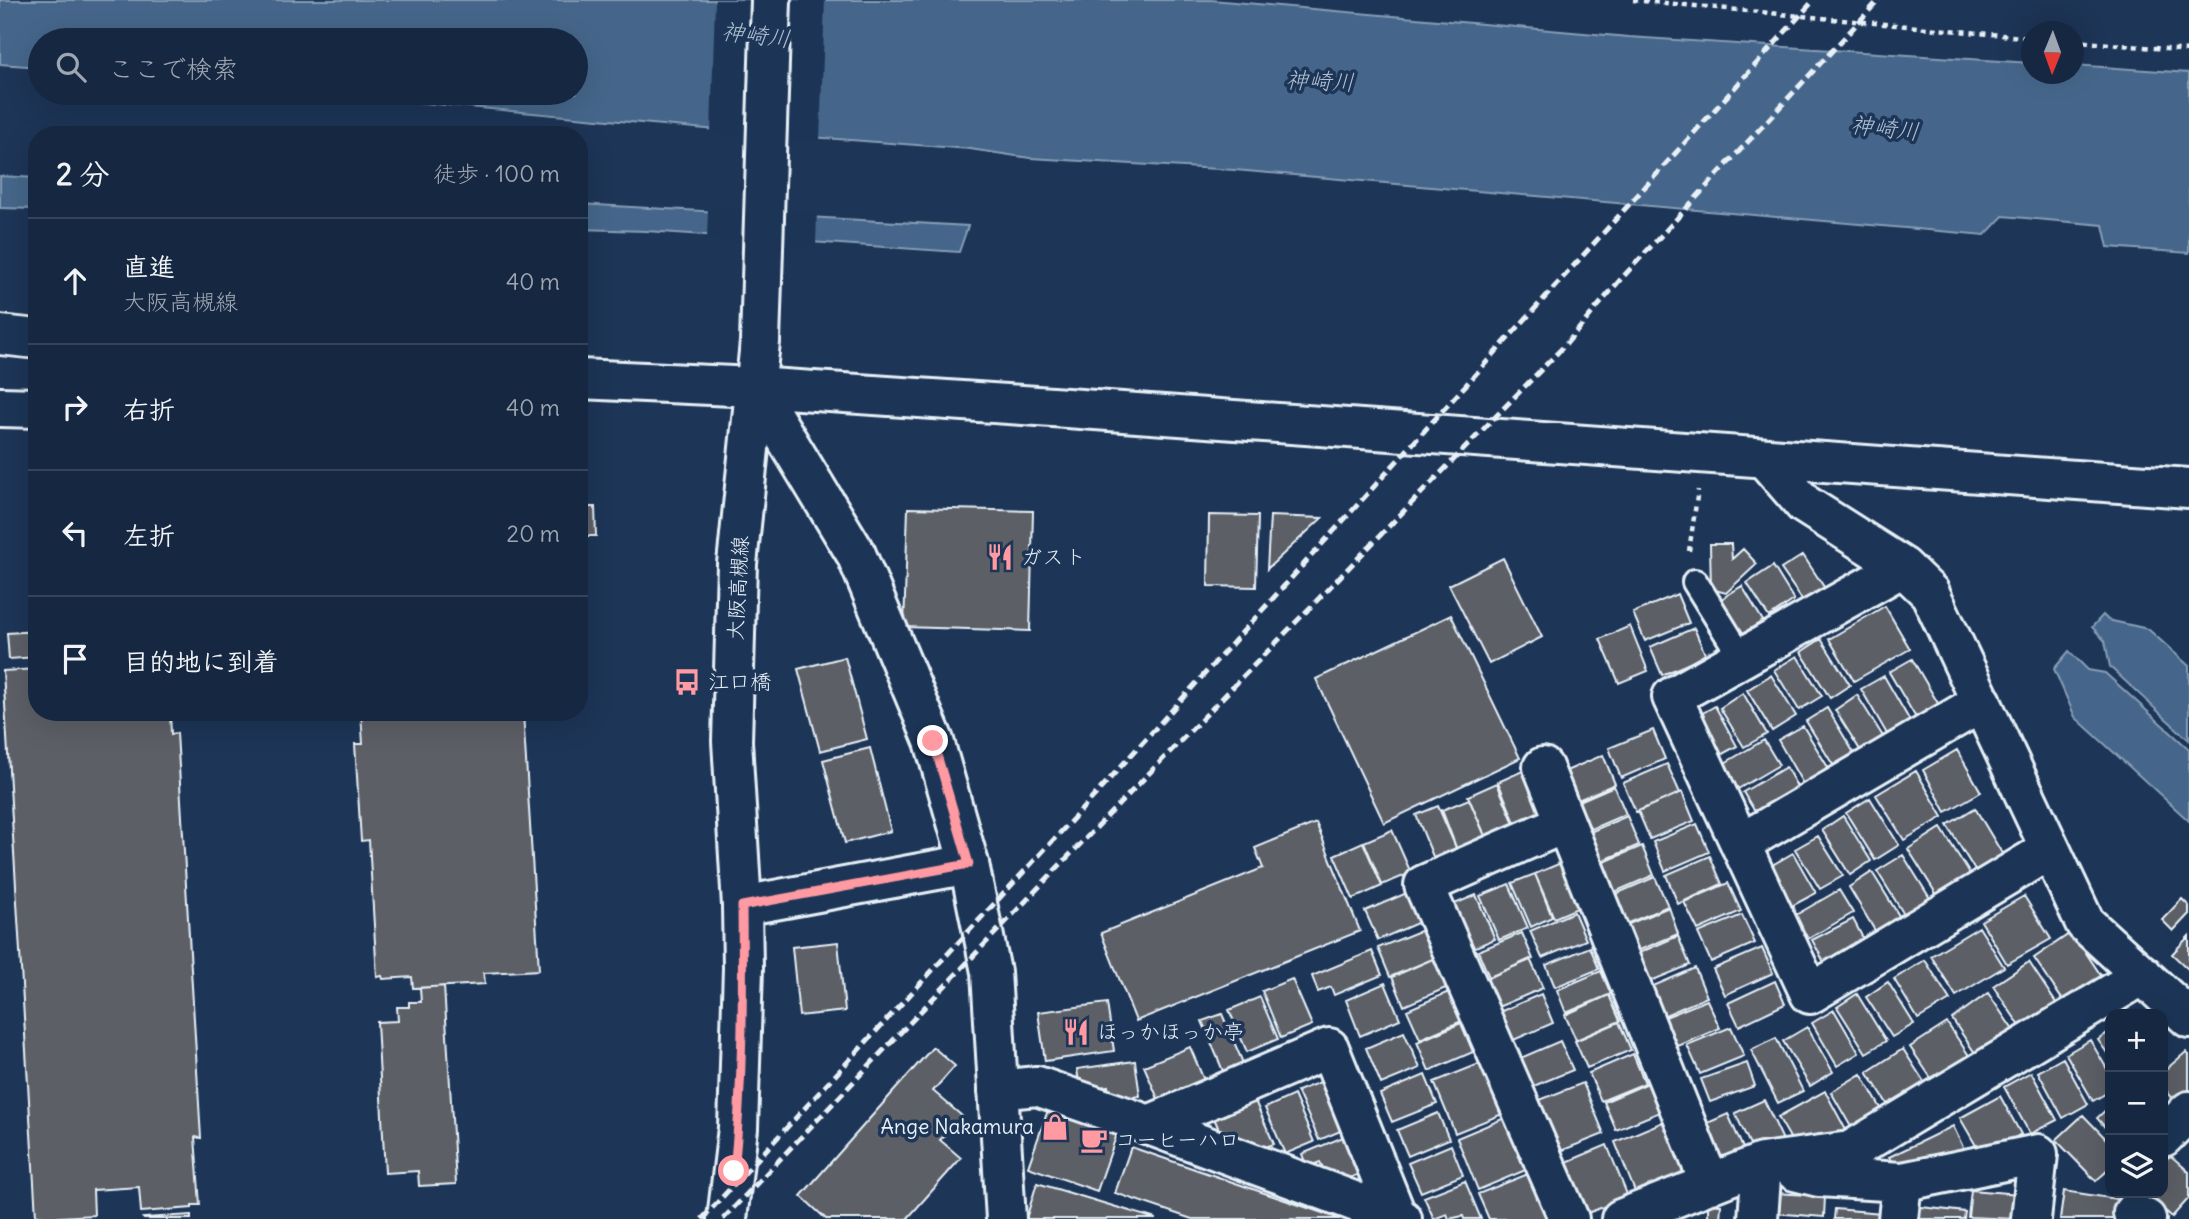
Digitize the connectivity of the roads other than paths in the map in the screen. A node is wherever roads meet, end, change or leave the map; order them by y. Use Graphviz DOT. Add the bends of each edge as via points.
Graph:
graph roads {
  1 [pos="771,0"];
  2 [pos="0,335"];
  3 [pos="28,338"];
  4 [pos="588,379"];
  5 [pos="755,387"];
  6 [pos="0,407"];
  7 [pos="28,408"];
  8 [pos="1765,459"];
  9 [pos="2189,488"];
  10 [pos="1902,567"];
  11 [pos="1695,582"];
  12 [pos="1742,658"];
  13 [pos="1982,702"];
  14 [pos="1543,767"];
  15 [pos="1565,823"];
  16 [pos="1740,844"];
  17 [pos="2049,850"];
  18 [pos="969,864"];
  19 [pos="742,906"];
  20 [pos="2143,975"];
  21 [pos="2189,1018"];
  22 [pos="998,1090"];
  23 [pos="2189,1111"];
  24 [pos="1149,1125"];
  25 [pos="2165,1135"];
  26 [pos="1762,1163"];
  27 [pos="1710,1184"];
  28 [pos="1900,1201"];
  29 [pos="1400,1218"];
  30 [pos="727,1219"];
  31 [pos="1006,1219"];
  32 [pos="1569,1219"];
  33 [pos="1621,1219"];
  34 [pos="1758,1219"];
  35 [pos="2031,1219"];
  1 -- 5 [label="street, 大阪高槻線"];
  2 -- 3 [label="street"];
  4 -- 5 [label="street"];
  5 -- 8 [label="street"];
  5 -- 18 [label="street" via="856,554 933,741"];
  5 -- 19 [label="street, 大阪高槻線" via="737,564 733,680 733,769"];
  6 -- 7 [label="street"];
  8 -- 9 [label="street"];
  8 -- 10 [label="street" via="1804,504"];
  10 -- 12 [label="street"];
  10 -- 13 [label="street" via="1930,593"];
  11 -- 12 [label="lane"];
  12 -- 16 [label="street" via="1672,697"];
  13 -- 16 [label="street"];
  13 -- 17 [label="street"];
  14 -- 15 [label="street"];
  15 -- 27 [label="street"];
  15 -- 32 [label="street" via="1424,884"];
  16 -- 17 [label="street" via="1810,993"];
  17 -- 20 [label="street" via="2085,923"];
  18 -- 19 [label="street"];
  18 -- 22 [label="street" via="991,972"];
  19 -- 30 [label="street, 大阪高槻線" via="738,1128"];
  20 -- 21 [label="street"];
  20 -- 26 [label="street" via="1850,1151"];
  22 -- 24 [label="street" via="1037,1086"];
  22 -- 31 [label="street"];
  23 -- 25 [label="street"];
  24 -- 29 [label="street"];
  24 -- 29 [label="street" via="1329,1048"];
  26 -- 27 [label="street"];
  26 -- 28 [label="street"];
  26 -- 34 [label="street"];
  27 -- 33 [label="street"];
  28 -- 35 [label="street" via="2038,1154"];
}
